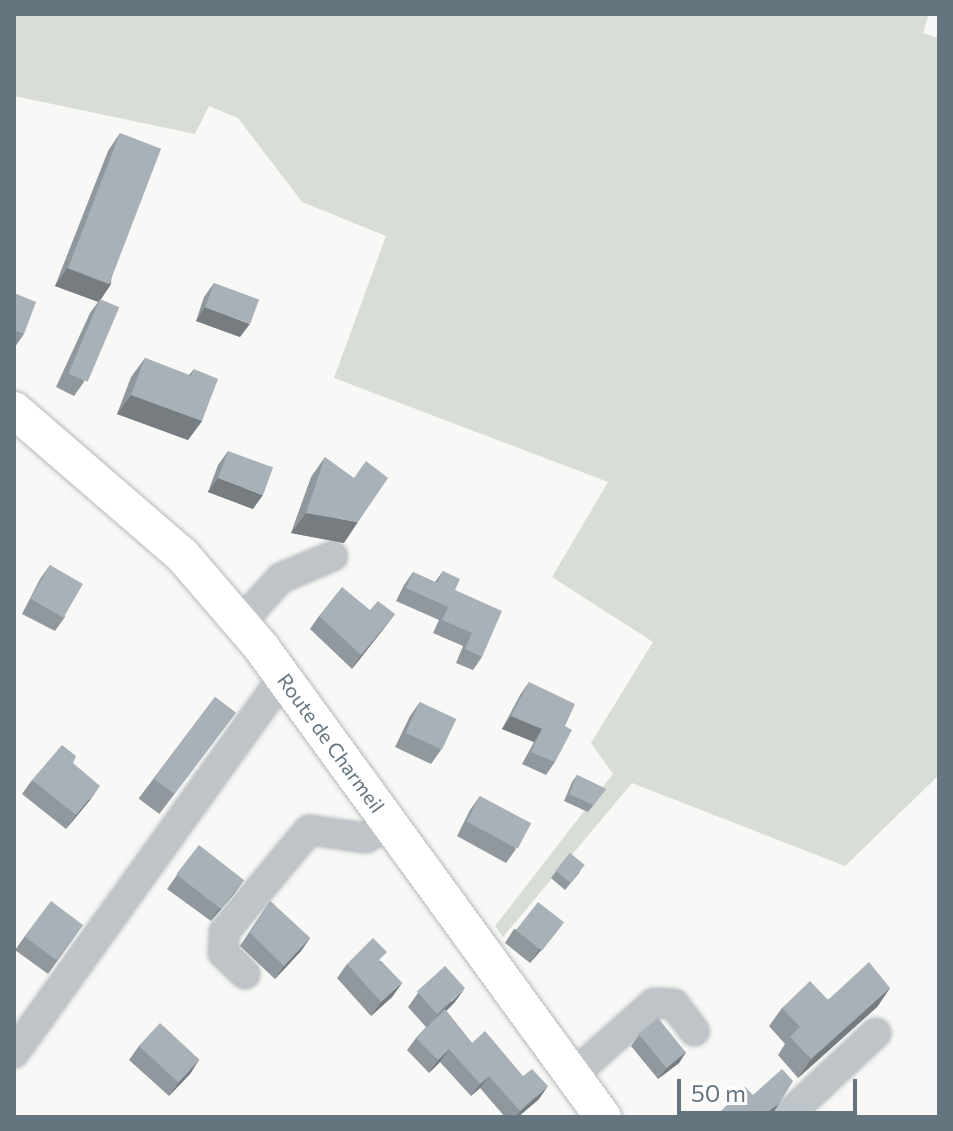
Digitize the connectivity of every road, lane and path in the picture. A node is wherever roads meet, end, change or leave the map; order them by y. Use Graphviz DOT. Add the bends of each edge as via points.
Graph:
graph roads {
  1 [pos="14,410"];
  2 [pos="333,556"];
  3 [pos="240,623"];
  4 [pos="283,677"];
  5 [pos="391,823"];
  6 [pos="245,974"];
  7 [pos="694,1031"];
  8 [pos="876,1033"];
  9 [pos="14,1053"];
  10 [pos="573,1075"];
  11 [pos="603,1117"];
  12 [pos="786,1117"];
  1 -- 3 [label="main road, Route de Charmeil" via="182,555"];
  2 -- 3 [label="lane" via="281,578"];
  3 -- 4 [label="main road, Route de Charmeil"];
  4 -- 5 [label="main road, Route de Charmeil"];
  4 -- 9 [label="lane"];
  5 -- 6 [label="lane" via="366,838 309,830 224,932 223,953"];
  5 -- 10 [label="main road, Route de Charmeil"];
  7 -- 10 [label="lane" via="674,1004 654,1003"];
  8 -- 12 [label="lane"];
  10 -- 11 [label="main road, Route de Charmeil"];
}
